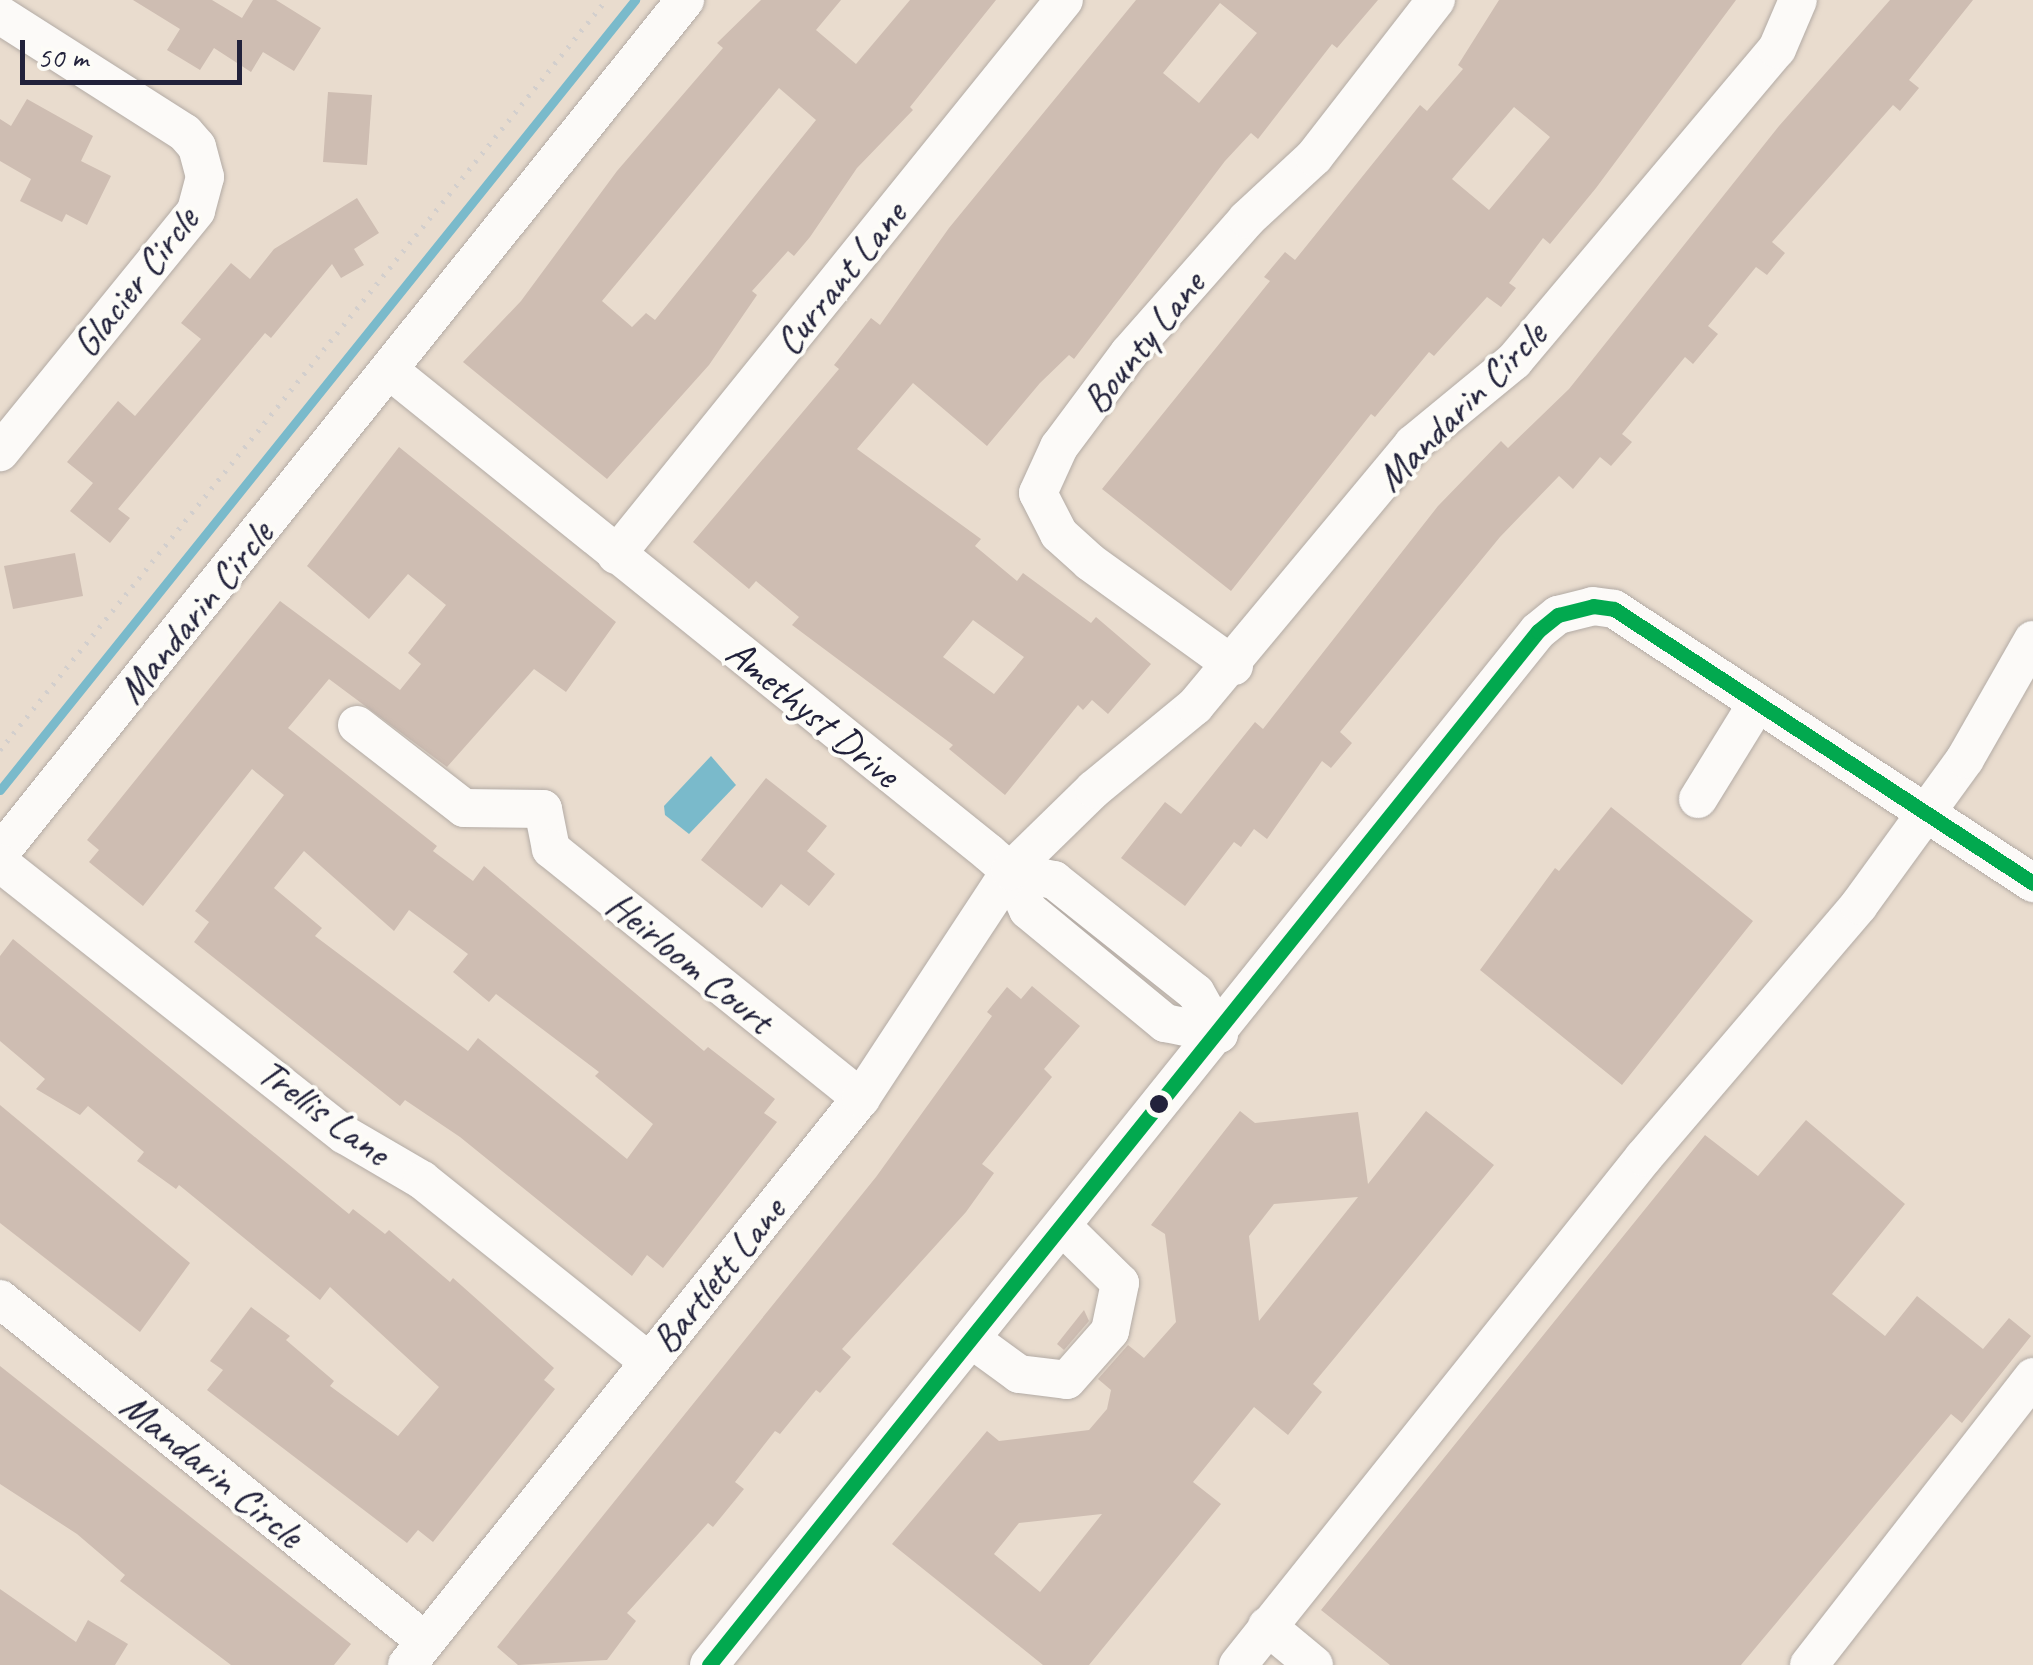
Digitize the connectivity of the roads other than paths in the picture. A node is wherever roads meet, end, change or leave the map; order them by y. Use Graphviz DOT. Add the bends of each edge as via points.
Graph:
graph roads {
  1 [pos="685,0"];
  2 [pos="1064,0"];
  3 [pos="1436,0"];
  4 [pos="1798,0"];
  5 [pos="0,15"];
  6 [pos="388,370"];
  7 [pos="0,452"];
  8 [pos="616,555"];
  9 [pos="2033,640"];
  10 [pos="1234,666"];
  11 [pos="2018,699"];
  12 [pos="1756,705"];
  13 [pos="357,725"];
  14 [pos="1698,799"];
  15 [pos="1925,815"];
  16 [pos="0,853"];
  17 [pos="0,862"];
  18 [pos="1010,871"];
  19 [pos="2033,884"];
  20 [pos="1219,1034"];
  21 [pos="861,1098"];
  22 [pos="1062,1226"];
  23 [pos="0,1299"];
  24 [pos="971,1338"];
  25 [pos="648,1362"];
  26 [pos="2033,1377"];
  27 [pos="1268,1626"];
  28 [pos="416,1653"];
  29 [pos="708,1665"];
  30 [pos="1238,1665"];
  31 [pos="1314,1665"];
  32 [pos="1809,1665"];
  1 -- 6 [label="street, Mandarin Circle"];
  2 -- 8 [label="street, Currant Lane"];
  3 -- 10 [label="street, Bounty Lane" via="1314,156 1247,219 1128,353 1059,447 1038,493 1060,534 1090,562"];
  4 -- 10 [label="street, Mandarin Circle" via="1776,49 1514,361 1413,444"];
  5 -- 7 [label="street, Glacier Circle" via="185,133 221,171 196,211"];
  6 -- 8 [label="street"];
  6 -- 16 [label="street, Mandarin Circle"];
  8 -- 18 [label="street, Amethyst Drive"];
  9 -- 11 [label="street"];
  10 -- 18 [label="street, Mandarin Circle"];
  11 -- 15 [label="street"];
  12 -- 14 [label="street"];
  12 -- 15 [label="street"];
  12 -- 20 [label="street" via="1614,609 1593,606 1558,615 1538,631"];
  13 -- 21 [label="street, Heirloom Court" via="464,808 543,810 551,849"];
  15 -- 19 [label="street"];
  15 -- 27 [label="street"];
  17 -- 25 [label="street, Trellis Lane" via="345,1135 422,1180"];
  18 -- 20 [label="street, Amethyst Drive" via="1028,910 1165,1023"];
  18 -- 21 [label="street, Bartlett Lane"];
  20 -- 22 [label="street"];
  21 -- 25 [label="street, Bartlett Lane"];
  22 -- 24 [label="street"];
  22 -- 24 [label="street" via="1120,1283 1110,1331 1067,1380 1018,1374"];
  23 -- 28 [label="street, Mandarin Circle"];
  24 -- 29 [label="street"];
  25 -- 28 [label="street, Bartlett Lane"];
  26 -- 32 [label="street"];
  27 -- 30 [label="street"];
  27 -- 31 [label="street"];
}
